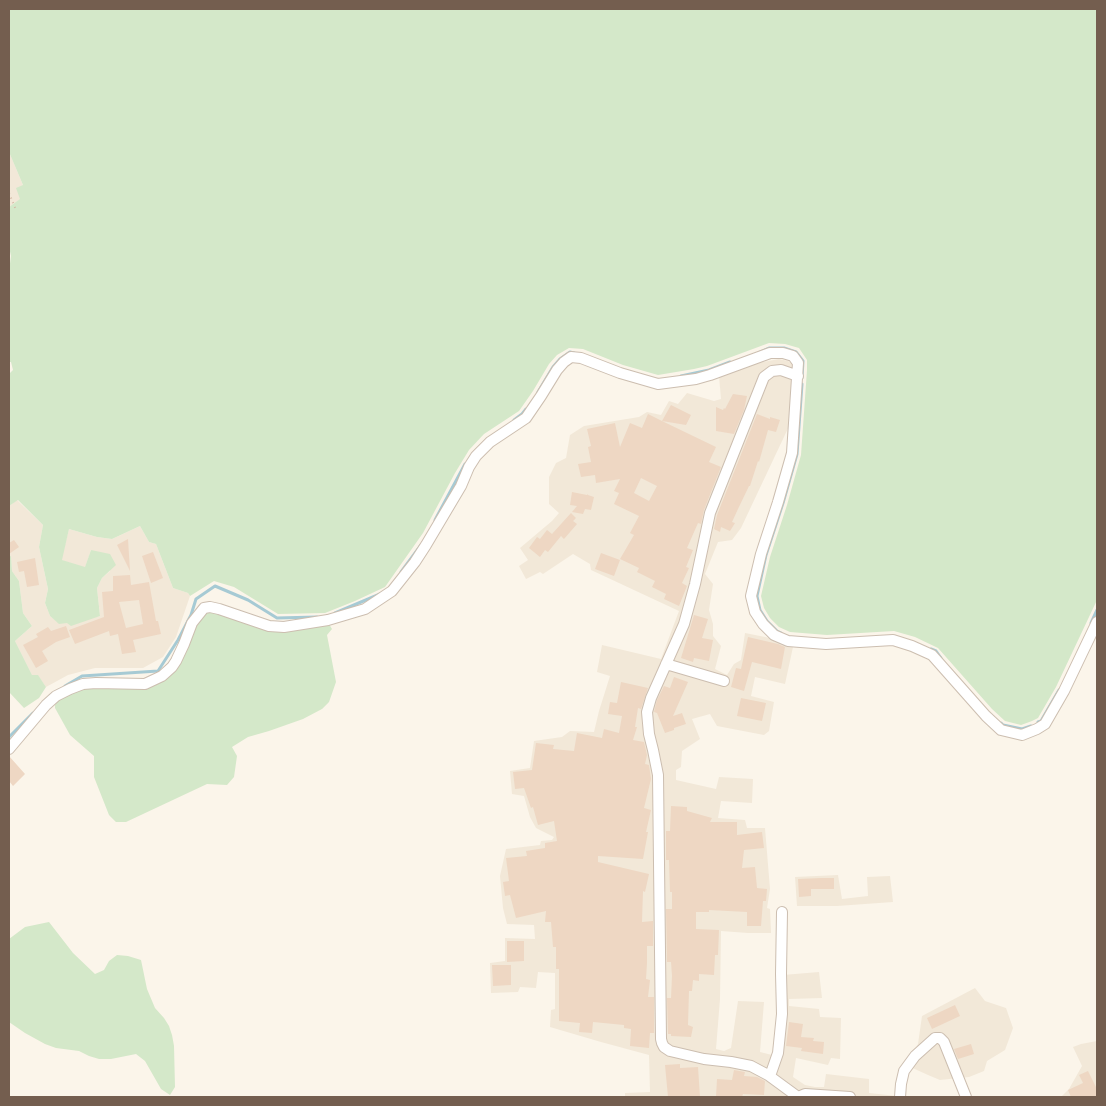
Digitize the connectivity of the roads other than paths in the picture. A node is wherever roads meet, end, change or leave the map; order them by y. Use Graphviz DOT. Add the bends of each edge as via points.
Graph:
graph roads {
  1 [pos="798,376"];
  2 [pos="1097,622"];
  3 [pos="666,664"];
  4 [pos="724,681"];
  5 [pos="9,749"];
  6 [pos="782,912"];
  7 [pos="770,1076"];
  8 [pos="798,1097"];
  9 [pos="850,1097"];
  10 [pos="900,1097"];
  11 [pos="966,1097"];
  1 -- 2 [label="street" via="792,453 752,596 755,612 774,635 797,642 826,644 893,640 912,646 932,655 1001,730 1022,735 1045,724"];
  1 -- 3 [label="street" via="782,370 772,371 764,377 710,513 684,624"];
  1 -- 5 [label="street" via="798,363 793,356 783,353 770,352 710,375 658,384 571,357 557,370 526,418 490,442 476,456 426,545 392,591 365,609 328,620 284,627 204,608 192,623 172,668 162,676 145,684 96,683 70,689 46,705"];
  3 -- 4 [label="street"];
  3 -- 7 [label="street" via="647,712 658,776 661,1039 670,1051 751,1066"];
  6 -- 7 [label="street" via="782,1014 778,1053"];
  7 -- 8 [label="street"];
  8 -- 9 [label="street" via="805,1094"];
  10 -- 11 [label="street" via="904,1071 935,1038 944,1042"];
}
